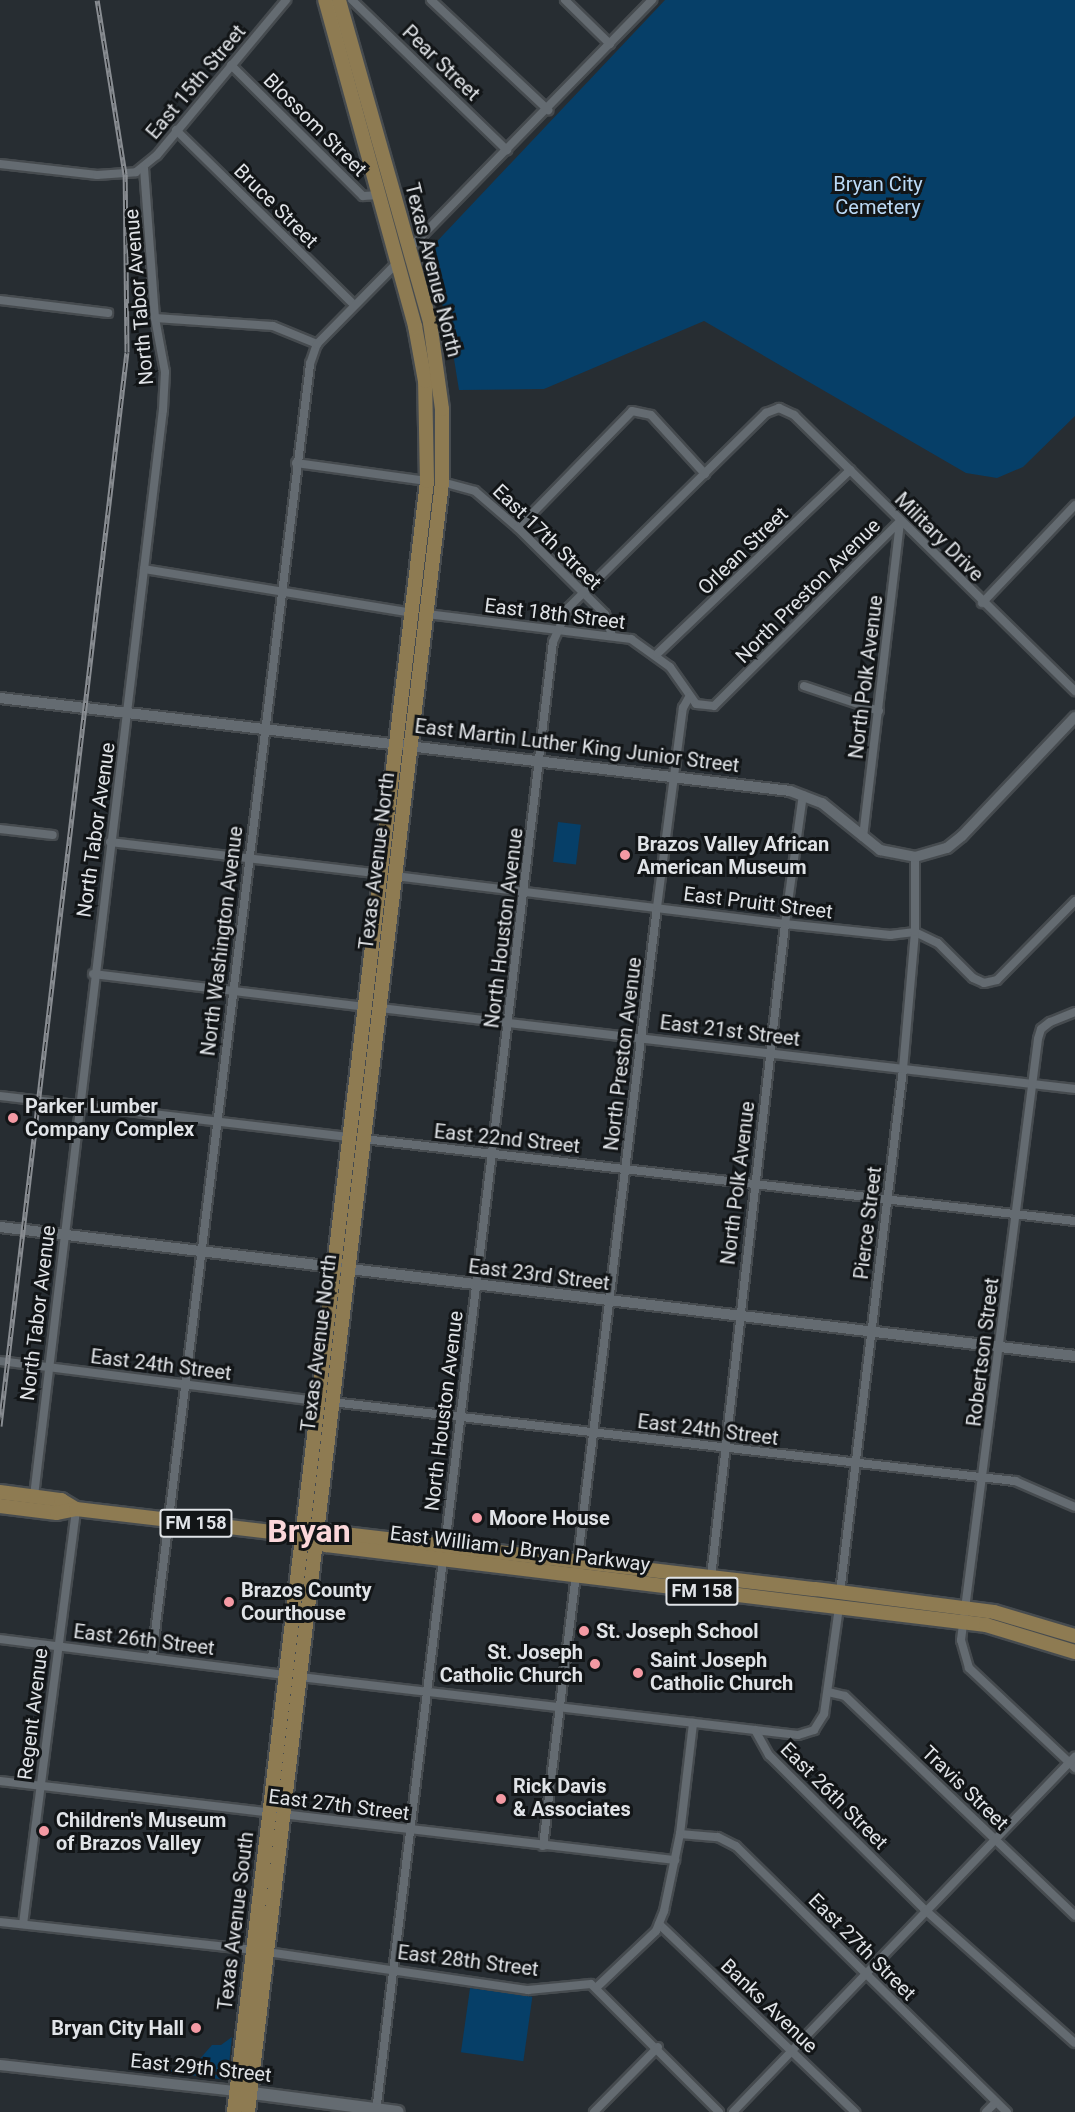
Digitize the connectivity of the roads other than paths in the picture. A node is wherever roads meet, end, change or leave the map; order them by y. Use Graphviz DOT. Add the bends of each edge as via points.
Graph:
graph roads {
  1 [pos="286,0"];
  2 [pos="325,0"];
  3 [pos="339,0"];
  4 [pos="352,0"];
  5 [pos="431,0"];
  6 [pos="565,0"];
  7 [pos="652,0"];
  8 [pos="610,44"];
  9 [pos="231,65"];
  10 [pos="548,110"];
  11 [pos="176,130"];
  12 [pos="507,150"];
  13 [pos="367,152"];
  14 [pos="0,164"];
  15 [pos="144,168"];
  16 [pos="380,195"];
  17 [pos="410,248"];
  18 [pos="398,262"];
  19 [pos="0,300"];
  20 [pos="354,305"];
  21 [pos="108,313"];
  22 [pos="155,318"];
  23 [pos="317,344"];
  24 [pos="440,387"];
  25 [pos="780,408"];
  26 [pos="296,463"];
  27 [pos="850,470"];
  28 [pos="705,474"];
  29 [pos="427,481"];
  30 [pos="442,483"];
  31 [pos="1075,505"];
  32 [pos="900,521"];
  33 [pos="518,528"];
  34 [pos="144,569"];
  35 [pos="582,592"];
  36 [pos="281,594"];
  37 [pos="982,603"];
  38 [pos="420,614"];
  39 [pos="556,629"];
  40 [pos="612,636"];
  41 [pos="657,654"];
  42 [pos="804,686"];
  43 [pos="1075,691"];
  44 [pos="689,697"];
  45 [pos="0,698"];
  46 [pos="128,711"];
  47 [pos="879,711"];
  48 [pos="1075,717"];
  49 [pos="264,727"];
  50 [pos="404,743"];
  51 [pos="541,761"];
  52 [pos="674,776"];
  53 [pos="803,795"];
  54 [pos="0,829"];
  55 [pos="52,835"];
  56 [pos="863,837"];
  57 [pos="110,842"];
  58 [pos="915,857"];
  59 [pos="248,858"];
  60 [pos="388,875"];
  61 [pos="526,892"];
  62 [pos="1075,901"];
  63 [pos="657,907"];
  64 [pos="784,924"];
  65 [pos="915,932"];
  66 [pos="93,974"];
  67 [pos="233,989"];
  68 [pos="365,1007"];
  69 [pos="380,1008"];
  70 [pos="1075,1012"];
  71 [pos="508,1022"];
  72 [pos="642,1037"];
  73 [pos="770,1053"];
  74 [pos="903,1069"];
  75 [pos="1034,1085"];
  76 [pos="1075,1089"];
  77 [pos="0,1096"];
  78 [pos="78,1106"];
  79 [pos="217,1122"];
  80 [pos="350,1137"];
  81 [pos="364,1139"];
  82 [pos="492,1154"];
  83 [pos="625,1168"];
  84 [pos="754,1185"];
  85 [pos="888,1198"];
  86 [pos="1018,1214"];
  87 [pos="1075,1221"];
  88 [pos="0,1227"];
  89 [pos="64,1235"];
  90 [pos="201,1253"];
  91 [pos="341,1270"];
  92 [pos="475,1286"];
  93 [pos="608,1301"];
  94 [pos="739,1317"];
  95 [pos="870,1334"];
  96 [pos="1000,1349"];
  97 [pos="1075,1356"];
  98 [pos="0,1361"];
  99 [pos="48,1367"];
  100 [pos="186,1384"];
  101 [pos="325,1401"];
  102 [pos="460,1416"];
  103 [pos="593,1432"];
  104 [pos="726,1449"];
  105 [pos="855,1464"];
  106 [pos="984,1479"];
  107 [pos="0,1492"];
  108 [pos="34,1496"];
  109 [pos="0,1506"];
  110 [pos="1075,1507"];
  111 [pos="76,1509"];
  112 [pos="169,1520"];
  113 [pos="309,1536"];
  114 [pos="444,1553"];
  115 [pos="576,1568"];
  116 [pos="711,1577"];
  117 [pos="840,1593"];
  118 [pos="839,1607"];
  119 [pos="965,1615"];
  120 [pos="1075,1636"];
  121 [pos="0,1639"];
  122 [pos="58,1646"];
  123 [pos="1075,1652"];
  124 [pos="152,1657"];
  125 [pos="285,1675"];
  126 [pos="300,1677"];
  127 [pos="427,1691"];
  128 [pos="828,1692"];
  129 [pos="560,1706"];
  130 [pos="693,1723"];
  131 [pos="755,1730"];
  132 [pos="278,1734"];
  133 [pos="293,1736"];
  134 [pos="1073,1763"];
  135 [pos="0,1781"];
  136 [pos="40,1786"];
  137 [pos="276,1814"];
  138 [pos="412,1830"];
  139 [pos="680,1834"];
  140 [pos="994,1839"];
  141 [pos="543,1846"];
  142 [pos="675,1860"];
  143 [pos="925,1910"];
  144 [pos="1075,1916"];
  145 [pos="0,1922"];
  146 [pos="23,1924"];
  147 [pos="659,1924"];
  148 [pos="252,1950"];
  149 [pos="267,1952"];
  150 [pos="395,1969"];
  151 [pos="866,1973"];
  152 [pos="597,1987"];
  153 [pos="1075,2043"];
  154 [pos="658,2048"];
  155 [pos="792,2052"];
  156 [pos="0,2064"];
  157 [pos="243,2092"];
  158 [pos="996,2102"];
  159 [pos="376,2110"];
  160 [pos="234,2112"];
  161 [pos="248,2112"];
  162 [pos="398,2112"];
  163 [pos="594,2112"];
  164 [pos="719,2112"];
  165 [pos="733,2112"];
  166 [pos="855,2112"];
  167 [pos="986,2112"];
  168 [pos="1006,2112"];
  1 -- 9 [label="street, East 15th Street"];
  2 -- 13 [label="main road, Texas Avenue North"];
  3 -- 17 [label="main road, Texas Avenue North"];
  4 -- 12 [label="street, Pear Street"];
  5 -- 10 [label="street"];
  6 -- 8 [label="street"];
  7 -- 8 [label="street"];
  8 -- 10 [label="street"];
  9 -- 11 [label="street, East 15th Street"];
  9 -- 16 [label="street, Blossom Street" via="363,196"];
  10 -- 12 [label="street"];
  11 -- 15 [label="street, East 15th Street"];
  11 -- 20 [label="street, Bruce Street"];
  12 -- 17 [label="street"];
  13 -- 16 [label="main road, Texas Avenue North"];
  13 -- 17 [label="main road" via="377,161 398,239"];
  14 -- 15 [label="street, East 15th Street" via="125,174"];
  15 -- 22 [label="street, North Tabor Avenue"];
  16 -- 18 [label="main road, Texas Avenue North"];
  17 -- 24 [label="main road, Texas Avenue North" via="430,322"];
  18 -- 20 [label="street, North Washington Avenue"];
  18 -- 24 [label="main road" via="410,278 432,378"];
  18 -- 29 [label="main road, Texas Avenue North" via="425,381"];
  19 -- 21 [label="street"];
  20 -- 23 [label="street, North Washington Avenue"];
  22 -- 23 [label="street" via="273,326"];
  22 -- 34 [label="street, North Tabor Avenue" via="163,356 164,392"];
  23 -- 26 [label="street, North Washington Avenue" via="309,364"];
  24 -- 30 [label="main road, Texas Avenue North"];
  25 -- 27 [label="street, Military Drive" via="794,415"];
  25 -- 28 [label="street, North Houston Avenue" via="766,413"];
  26 -- 29 [label="street"];
  26 -- 36 [label="street, North Washington Avenue"];
  27 -- 32 [label="street, Military Drive"];
  27 -- 41 [label="street, Orlean Street"];
  28 -- 33 [label="street" via="651,415 638,409 628,414"];
  28 -- 35 [label="street, North Houston Avenue"];
  29 -- 38 [label="main road, Texas Avenue North"];
  30 -- 33 [label="street, East 17th Street" via="475,491"];
  30 -- 38 [label="main road, Texas Avenue North"];
  31 -- 37 [label="street"];
  32 -- 37 [label="street, Military Drive"];
  32 -- 44 [label="street, North Preston Avenue" via="720,703 705,707"];
  32 -- 47 [label="street, North Polk Avenue"];
  33 -- 35 [label="street, East 17th Street"];
  34 -- 36 [label="street, East 18th Street"];
  34 -- 46 [label="street, North Tabor Avenue"];
  35 -- 39 [label="street, North Houston Avenue"];
  35 -- 40 [label="street, East 17th Street" via="605,614"];
  36 -- 38 [label="street, East 18th Street"];
  36 -- 49 [label="street, North Washington Avenue"];
  37 -- 43 [label="street, Military Drive"];
  38 -- 39 [label="street, East 18th Street"];
  38 -- 50 [label="main road, Texas Avenue North"];
  39 -- 40 [label="street, East 18th Street"];
  39 -- 51 [label="street, North Houston Avenue"];
  40 -- 41 [label="street, East 18th Street" via="631,639"];
  41 -- 44 [label="street, East 18th Street"];
  42 -- 47 [label="street"];
  44 -- 52 [label="street, North Preston Avenue" via="683,708"];
  45 -- 46 [label="street, East Martin Luther King Junior Street"];
  46 -- 49 [label="street, East Martin Luther King Junior Street"];
  46 -- 57 [label="street, North Tabor Avenue"];
  47 -- 56 [label="street, North Polk Avenue"];
  48 -- 58 [label="street, East Martin Luther King Junior Street" via="962,836 939,851"];
  49 -- 50 [label="street, East Martin Luther King Junior Street"];
  49 -- 59 [label="street, North Washington Avenue"];
  50 -- 51 [label="street, East Martin Luther King Junior Street"];
  50 -- 60 [label="main road, Texas Avenue North"];
  51 -- 52 [label="street, East Martin Luther King Junior Street"];
  51 -- 61 [label="street, North Houston Avenue"];
  52 -- 53 [label="street, East Martin Luther King Junior Street"];
  52 -- 63 [label="street, North Preston Avenue"];
  53 -- 56 [label="street, East Martin Luther King Junior Street" via="837,813"];
  53 -- 64 [label="street, North Polk Avenue"];
  54 -- 55 [label="street"];
  56 -- 58 [label="street, East Martin Luther King Junior Street" via="879,850"];
  57 -- 59 [label="street, East Pruitt Street"];
  57 -- 66 [label="street, North Tabor Avenue"];
  58 -- 65 [label="street, Pierce Street"];
  59 -- 60 [label="street, East Pruitt Street"];
  59 -- 67 [label="street, North Washington Avenue"];
  60 -- 61 [label="street, East Pruitt Street"];
  60 -- 68 [label="main road, Texas Avenue North"];
  60 -- 69 [label="main road, Texas Avenue North"];
  61 -- 63 [label="street, East Pruitt Street"];
  61 -- 71 [label="street, North Houston Avenue"];
  62 -- 65 [label="street" via="991,982 978,982 938,943"];
  63 -- 64 [label="street, East Pruitt Street"];
  63 -- 72 [label="street, North Preston Avenue"];
  64 -- 65 [label="street, East Pruitt Street" via="890,935"];
  64 -- 73 [label="street, North Polk Avenue"];
  65 -- 74 [label="street, Pierce Street"];
  66 -- 67 [label="street"];
  66 -- 78 [label="street, North Tabor Avenue"];
  67 -- 68 [label="street"];
  67 -- 79 [label="street, North Washington Avenue"];
  68 -- 80 [label="main road, Texas Avenue North"];
  69 -- 71 [label="street, East 21st Street"];
  69 -- 81 [label="main road, Texas Avenue North"];
  70 -- 75 [label="street, Robertson Street" via="1041,1029"];
  71 -- 72 [label="street, East 21st Street"];
  71 -- 82 [label="street, North Houston Avenue"];
  72 -- 73 [label="street, East 21st Street"];
  72 -- 83 [label="street, North Preston Avenue"];
  73 -- 74 [label="street, East 21st Street"];
  73 -- 84 [label="street, North Polk Avenue"];
  74 -- 75 [label="street, East 21st Street"];
  74 -- 85 [label="street, Pierce Street"];
  75 -- 76 [label="street, East 21st Street"];
  75 -- 86 [label="street, Robertson Street"];
  77 -- 78 [label="street"];
  78 -- 79 [label="street"];
  78 -- 89 [label="street, North Tabor Avenue"];
  79 -- 80 [label="street"];
  79 -- 90 [label="street, North Washington Avenue"];
  80 -- 91 [label="main road, Texas Avenue North"];
  81 -- 82 [label="street, East 22nd Street"];
  81 -- 91 [label="main road, Texas Avenue North"];
  82 -- 83 [label="street, East 22nd Street"];
  82 -- 92 [label="street, North Houston Avenue"];
  83 -- 84 [label="street, East 22nd Street"];
  83 -- 93 [label="street, North Preston Avenue"];
  84 -- 85 [label="street, East 22nd Street"];
  84 -- 94 [label="street, North Polk Avenue"];
  85 -- 86 [label="street, East 22nd Street"];
  85 -- 95 [label="street, Pierce Street"];
  86 -- 87 [label="street, East 22nd Street"];
  86 -- 96 [label="street, Robertson Street"];
  88 -- 89 [label="street, East 23rd Street"];
  89 -- 90 [label="street, East 23rd Street"];
  89 -- 99 [label="street, North Tabor Avenue"];
  90 -- 91 [label="street, East 23rd Street"];
  90 -- 100 [label="street, North Washington Avenue"];
  91 -- 92 [label="street, East 23rd Street"];
  91 -- 101 [label="main road, Texas Avenue North"];
  92 -- 93 [label="street, East 23rd Street"];
  92 -- 102 [label="street, North Houston Avenue"];
  93 -- 94 [label="street, East 23rd Street"];
  93 -- 103 [label="street, North Preston Avenue"];
  94 -- 95 [label="street, East 23rd Street"];
  94 -- 104 [label="street, North Polk Avenue"];
  95 -- 96 [label="street, East 23rd Street"];
  95 -- 105 [label="street, Pierce Street"];
  96 -- 97 [label="street, East 23rd Street"];
  96 -- 106 [label="street, Robertson Street"];
  98 -- 99 [label="street, East 24th Street"];
  99 -- 100 [label="street, East 24th Street"];
  99 -- 108 [label="street, North Tabor Avenue"];
  100 -- 101 [label="street, East 24th Street"];
  100 -- 112 [label="street, North Washington Avenue"];
  101 -- 102 [label="street, East 24th Street"];
  101 -- 113 [label="main road, Texas Avenue North"];
  102 -- 103 [label="street, East 24th Street"];
  102 -- 114 [label="street, North Houston Avenue"];
  103 -- 104 [label="street, East 24th Street"];
  103 -- 115 [label="street, North Preston Avenue"];
  104 -- 105 [label="street, East 24th Street"];
  104 -- 116 [label="street, North Polk Avenue"];
  105 -- 106 [label="street, East 24th Street"];
  105 -- 117 [label="street, Pierce Street"];
  106 -- 110 [label="street, East 24th Street" via="1032,1486"];
  106 -- 119 [label="street, Robertson Street"];
  107 -- 108 [label="main road, East William J Bryan Parkway / FM 158"];
  108 -- 111 [label="main road, East William J Bryan Parkway / FM 158" via="61,1500"];
  109 -- 111 [label="main road, East William J Bryan Parkway / FM 158" via="57,1514"];
  111 -- 112 [label="main road, East William J Bryan Parkway / FM 158"];
  111 -- 122 [label="street, Regent Avenue"];
  112 -- 113 [label="main road, East William J Bryan Parkway / FM 158"];
  112 -- 124 [label="street, North Washington Avenue"];
  113 -- 114 [label="main road, East William J Bryan Parkway / FM 158" via="326,1545"];
  113 -- 125 [label="main road, Texas Avenue North"];
  113 -- 126 [label="main road, Texas Avenue North"];
  114 -- 115 [label="main road, East William J Bryan Parkway / FM 158"];
  114 -- 127 [label="street, North Houston Avenue"];
  115 -- 116 [label="main road, East William J Bryan Parkway / FM 158"];
  115 -- 118 [label="main road, East William J Bryan Parkway / FM 158"];
  115 -- 129 [label="street, North Preston Avenue"];
  116 -- 117 [label="main road, East William J Bryan Parkway / FM 158"];
  117 -- 119 [label="main road, East William J Bryan Parkway / FM 158"];
  118 -- 119 [label="main road, East William J Bryan Parkway / FM 158"];
  118 -- 128 [label="street"];
  119 -- 120 [label="main road, East William J Bryan Parkway / FM 158" via="1009,1615"];
  119 -- 123 [label="main road, East William J Bryan Parkway / FM 158"];
  119 -- 134 [label="street, Robertson Street" via="962,1650 969,1668"];
  121 -- 122 [label="street, East 26th Street"];
  122 -- 124 [label="street, East 26th Street"];
  122 -- 136 [label="street, Regent Avenue"];
  124 -- 125 [label="street, East 26th Street"];
  125 -- 132 [label="main road, Texas Avenue North"];
  126 -- 127 [label="street"];
  126 -- 133 [label="main road, Texas Avenue North"];
  127 -- 129 [label="street"];
  127 -- 138 [label="street, North Houston Avenue"];
  128 -- 131 [label="street" via="824,1714 814,1730 798,1735"];
  128 -- 140 [label="street, Travis Street" via="845,1696"];
  129 -- 130 [label="street"];
  129 -- 141 [label="street, North Preston Avenue"];
  130 -- 131 [label="street"];
  130 -- 139 [label="street"];
  131 -- 143 [label="street, East 26th Street" via="769,1755"];
  132 -- 137 [label="main road, Texas Avenue South"];
  133 -- 137 [label="main road, Texas Avenue South"];
  134 -- 140 [label="street"];
  135 -- 136 [label="street, East 27th Street"];
  136 -- 137 [label="street, East 27th Street"];
  136 -- 146 [label="street, Regent Avenue"];
  137 -- 138 [label="street, East 27th Street"];
  137 -- 148 [label="main road, Texas Avenue South"];
  137 -- 149 [label="main road, Texas Avenue South"];
  138 -- 141 [label="street, East 27th Street"];
  138 -- 150 [label="street, North Houston Avenue"];
  139 -- 142 [label="street"];
  139 -- 151 [label="street, East 27th Street" via="718,1837 736,1846"];
  140 -- 143 [label="street"];
  140 -- 144 [label="street, Travis Street"];
  141 -- 142 [label="street, East 27th Street"];
  142 -- 147 [label="street"];
  143 -- 151 [label="street"];
  143 -- 153 [label="street, East 26th Street"];
  145 -- 146 [label="street"];
  146 -- 148 [label="street"];
  147 -- 152 [label="street"];
  147 -- 155 [label="street, Banks Avenue"];
  148 -- 157 [label="main road, Texas Avenue South"];
  149 -- 150 [label="street, East 28th Street"];
  149 -- 157 [label="main road, Texas Avenue South"];
  150 -- 152 [label="street, East 28th Street" via="528,1990"];
  150 -- 159 [label="street, North Houston Avenue"];
  151 -- 155 [label="street"];
  151 -- 158 [label="street, East 27th Street"];
  152 -- 154 [label="street"];
  154 -- 163 [label="street"];
  154 -- 164 [label="street"];
  155 -- 165 [label="street"];
  155 -- 166 [label="street, Banks Avenue"];
  156 -- 157 [label="street, East 29th Street"];
  157 -- 159 [label="main road, East 29th Street"];
  157 -- 160 [label="main road, Texas Avenue South"];
  157 -- 161 [label="main road, Texas Avenue South"];
  158 -- 167 [label="street"];
  158 -- 168 [label="street, East 27th Street"];
  159 -- 162 [label="main road, East 29th Street"];
}
